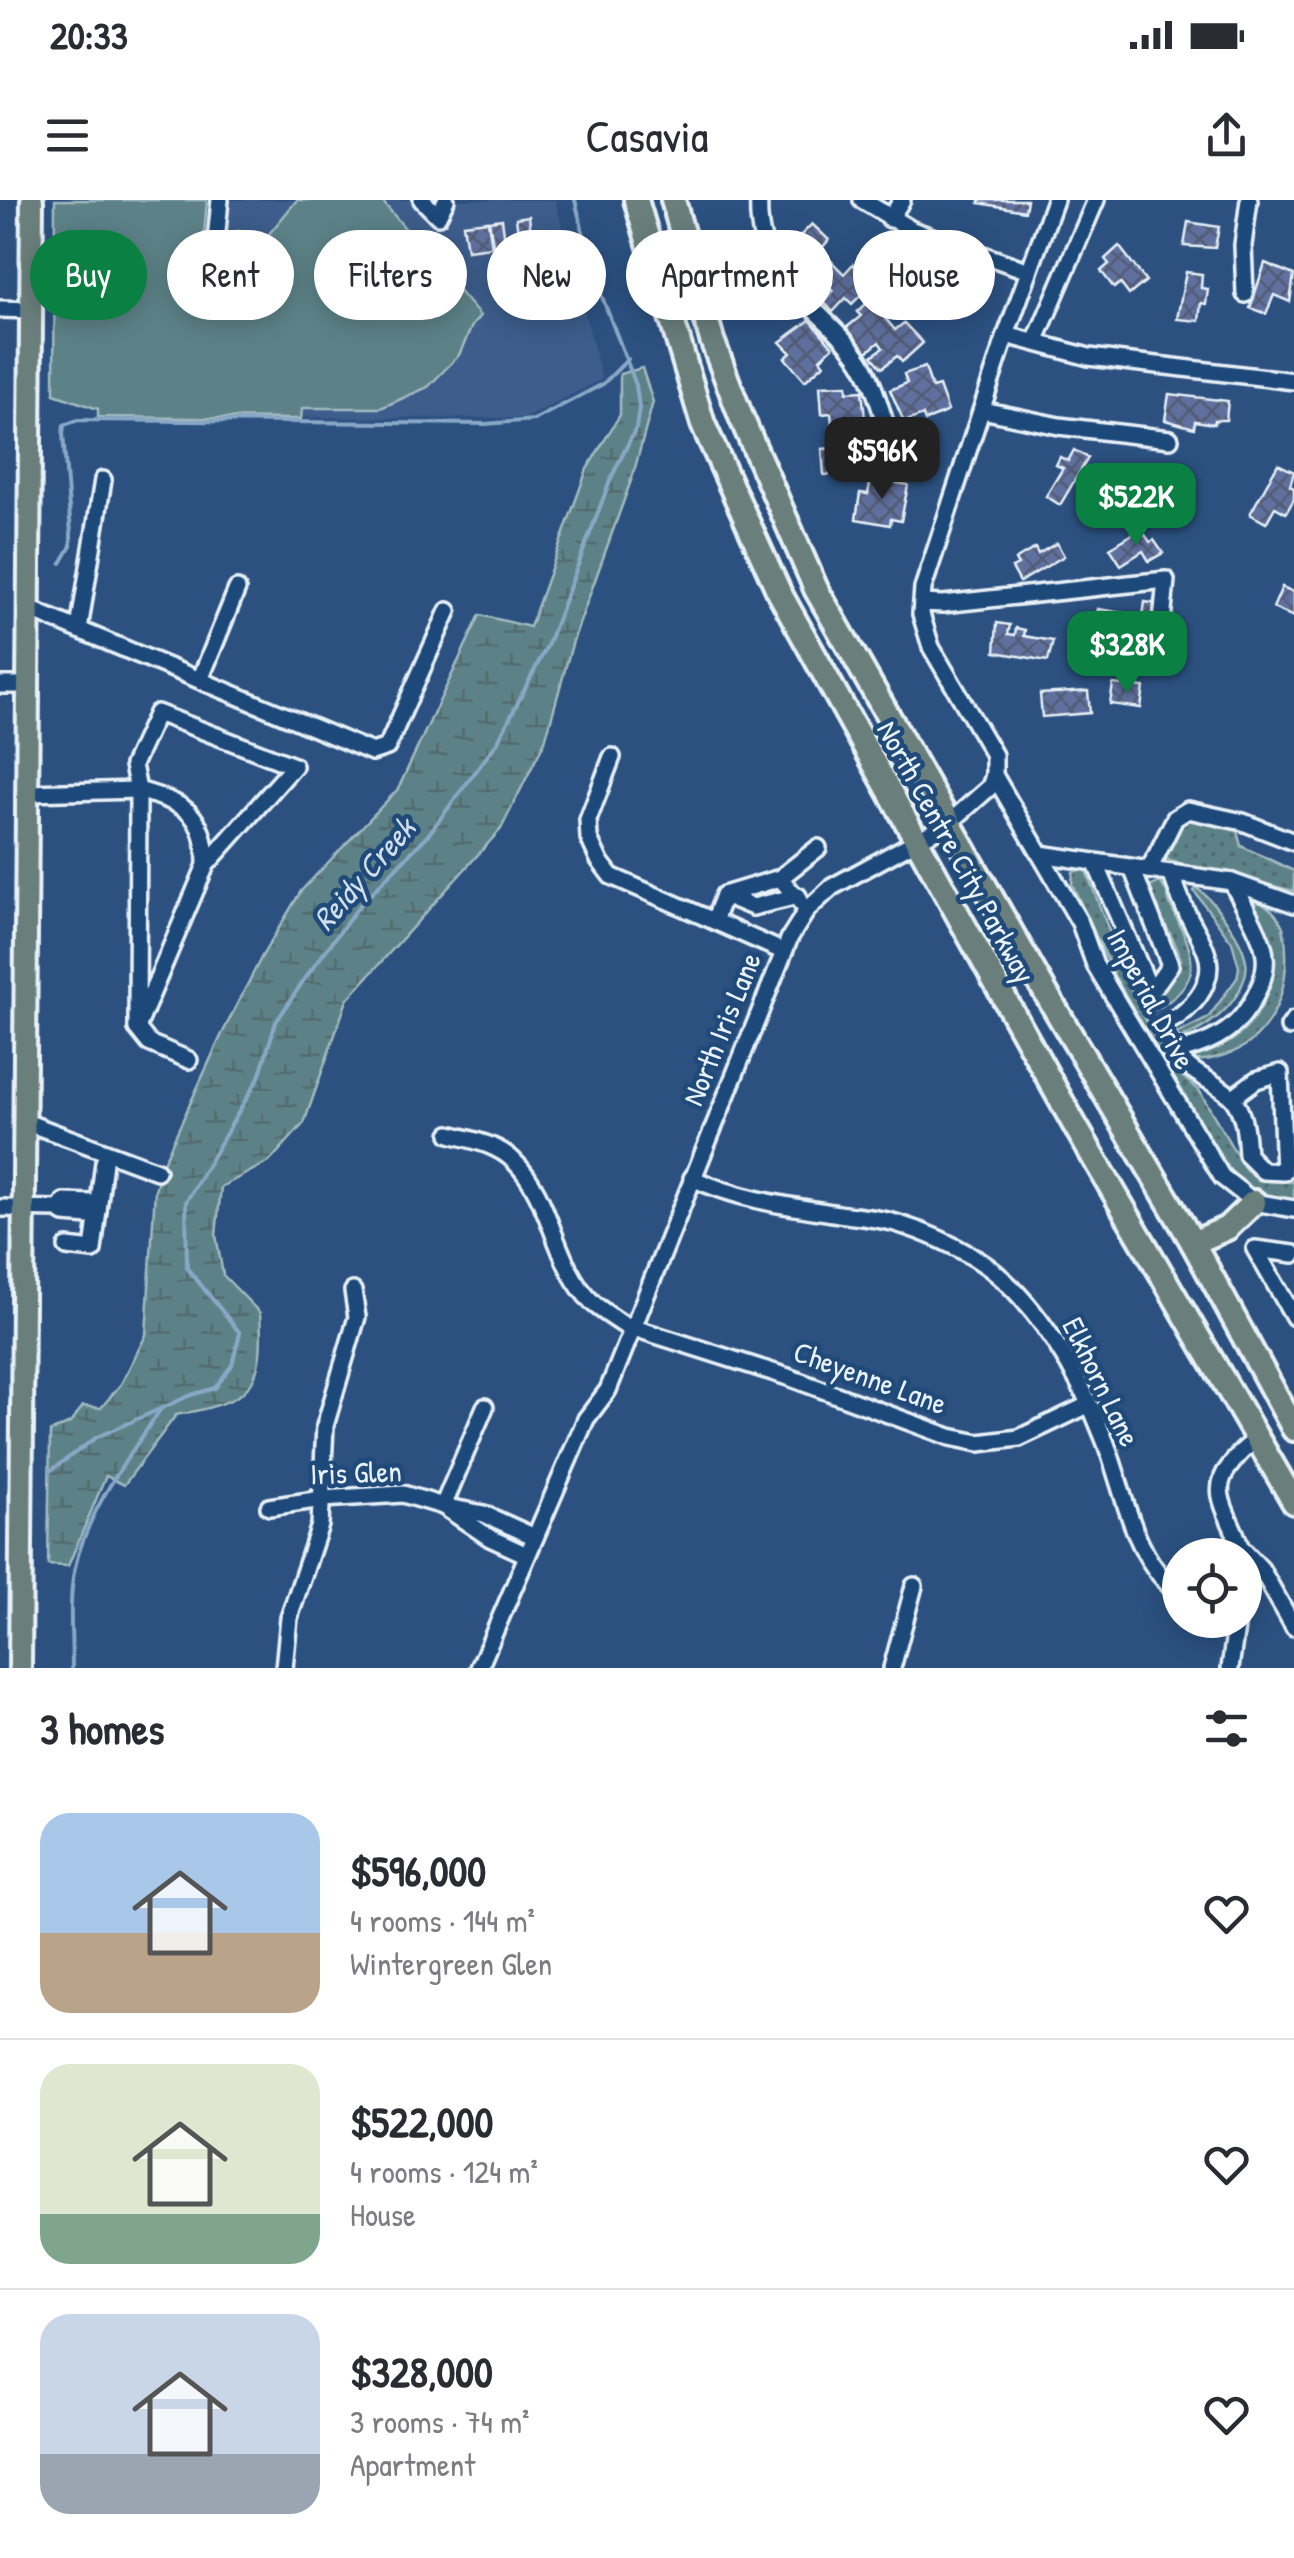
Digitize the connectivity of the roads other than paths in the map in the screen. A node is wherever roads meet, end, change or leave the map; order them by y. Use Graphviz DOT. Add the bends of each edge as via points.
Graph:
graph roads {
  1 [pos="32,200"];
  2 [pos="220,200"];
  3 [pos="422,200"];
  4 [pos="446,200"];
  5 [pos="636,200"];
  6 [pos="673,200"];
  7 [pos="759,200"];
  8 [pos="862,200"];
  9 [pos="902,200"];
  10 [pos="1055,200"];
  11 [pos="1096,200"];
  12 [pos="1249,200"];
  13 [pos="890,219"];
  14 [pos="32,230"];
  15 [pos="217,230"];
  16 [pos="1029,271"];
  17 [pos="1245,294"];
  18 [pos="0,309"];
  19 [pos="30,310"];
  20 [pos="31,320"];
  21 [pos="1006,335"];
  22 [pos="1035,342"];
  23 [pos="1294,381"];
  24 [pos="982,410"];
  25 [pos="1170,440"];
  26 [pos="894,448"];
  27 [pos="103,480"];
  28 [pos="237,588"];
  29 [pos="922,603"];
  30 [pos="29,609"];
  31 [pos="448,611"];
  32 [pos="79,630"];
  33 [pos="1161,632"];
  34 [pos="200,680"];
  35 [pos="28,685"];
  36 [pos="0,686"];
  37 [pos="612,757"];
  38 [pos="994,775"];
  39 [pos="138,790"];
  40 [pos="26,793"];
  41 [pos="949,823"];
  42 [pos="916,842"];
  43 [pos="1294,842"];
  44 [pos="818,848"];
  45 [pos="1040,854"];
  46 [pos="1095,862"];
  47 [pos="206,865"];
  48 [pos="1141,869"];
  49 [pos="1171,874"];
  50 [pos="780,878"];
  51 [pos="1232,882"];
  52 [pos="724,895"];
  53 [pos="803,903"];
  54 [pos="1292,906"];
  55 [pos="714,921"];
  56 [pos="782,951"];
  57 [pos="137,1028"];
  58 [pos="1174,1052"];
  59 [pos="189,1060"];
  60 [pos="1232,1098"];
  61 [pos="23,1121"];
  62 [pos="450,1134"];
  63 [pos="104,1162"];
  64 [pos="157,1170"];
  65 [pos="692,1178"];
  66 [pos="1254,1202"];
  67 [pos="0,1208"];
  68 [pos="22,1208"];
  69 [pos="1294,1209"];
  70 [pos="98,1210"];
  71 [pos="1194,1243"];
  72 [pos="66,1247"];
  73 [pos="1294,1254"];
  74 [pos="353,1291"];
  75 [pos="1294,1318"];
  76 [pos="631,1328"];
  77 [pos="1088,1405"];
  78 [pos="485,1407"];
  79 [pos="1294,1429"];
  80 [pos="1258,1440"];
  81 [pos="322,1499"];
  82 [pos="1294,1502"];
  83 [pos="444,1506"];
  84 [pos="269,1507"];
  85 [pos="535,1537"];
  86 [pos="1237,1538"];
  87 [pos="527,1554"];
  88 [pos="1262,1569"];
  89 [pos="1162,1581"];
  90 [pos="914,1586"];
  91 [pos="1294,1628"];
  92 [pos="1234,1638"];
  93 [pos="20,1668"];
  94 [pos="284,1668"];
  95 [pos="479,1668"];
  96 [pos="892,1668"];
  97 [pos="1230,1668"];
  1 -- 14 [label="main road"];
  2 -- 15 [label="street"];
  3 -- 4 [label="street" via="438,216"];
  5 -- 42 [label="highway, North Centre City Parkway" via="703,424 779,592"];
  6 -- 41 [label="highway, North Centre City Parkway" via="712,340 816,588"];
  7 -- 26 [label="street" via="757,225 770,262 862,362"];
  8 -- 13 [label="street"];
  9 -- 13 [label="street"];
  10 -- 16 [label="street"];
  11 -- 22 [label="street"];
  12 -- 17 [label="street"];
  13 -- 16 [label="street"];
  16 -- 21 [label="street"];
  18 -- 19 [label="street"];
  20 -- 30 [label="main road"];
  21 -- 22 [label="street"];
  21 -- 24 [label="street"];
  22 -- 23 [label="street" via="1089,357"];
  24 -- 25 [label="street"];
  24 -- 29 [label="street"];
  27 -- 32 [label="street"];
  28 -- 34 [label="street"];
  29 -- 33 [label="street" via="1166,580"];
  29 -- 38 [label="street, Imperial Drive" via="930,647 994,755"];
  30 -- 32 [label="street"];
  30 -- 35 [label="main road"];
  31 -- 34 [label="street" via="387,747 372,752"];
  32 -- 34 [label="street"];
  35 -- 36 [label="street"];
  35 -- 40 [label="main road"];
  37 -- 55 [label="street" via="588,820 599,860 611,876"];
  38 -- 41 [label="street, North Iris Lane"];
  38 -- 45 [label="street, Imperial Drive"];
  39 -- 40 [label="street"];
  39 -- 47 [label="street" via="183,806 206,844"];
  39 -- 47 [label="street" via="133,766 157,714 294,766"];
  39 -- 57 [label="street"];
  40 -- 61 [label="main road"];
  41 -- 42 [label="street, North Iris Lane"];
  41 -- 71 [label="highway, North Centre City Parkway"];
  42 -- 53 [label="street, North Iris Lane"];
  42 -- 80 [label="highway, North Centre City Parkway"];
  43 -- 48 [label="street" via="1188,810 1175,818"];
  44 -- 50 [label="street"];
  45 -- 46 [label="street"];
  45 -- 66 [label="street, Imperial Drive" via="1164,1084 1222,1178"];
  46 -- 48 [label="street"];
  46 -- 48 [label="street" via="1151,992 1170,965"];
  47 -- 57 [label="street"];
  48 -- 49 [label="street"];
  49 -- 51 [label="street"];
  49 -- 58 [label="street" via="1208,949 1211,971 1192,1005 1160,1026"];
  50 -- 52 [label="street"];
  50 -- 53 [label="street"];
  51 -- 54 [label="street"];
  51 -- 58 [label="street" via="1264,948 1265,972 1252,1005 1230,1031"];
  52 -- 53 [label="street" via="753,907"];
  52 -- 55 [label="street"];
  53 -- 56 [label="street, North Iris Lane"];
  55 -- 56 [label="street"];
  56 -- 65 [label="street, North Iris Lane"];
  57 -- 59 [label="street" via="149,1043"];
  58 -- 60 [label="street" via="1186,1068"];
  60 -- 60 [label="street" via="1245,1128 1247,1156 1262,1171 1284,1172 1280,1073"];
  61 -- 64 [label="street"];
  61 -- 68 [label="main road"];
  62 -- 76 [label="street, Cheyenne Lane" via="494,1147 515,1162 592,1302"];
  63 -- 70 [label="street"];
  65 -- 76 [label="street, North Iris Lane"];
  65 -- 77 [label="street, Elkhorn Lane" via="759,1202 896,1223 978,1260 1031,1308"];
  66 -- 69 [label="street"];
  66 -- 71 [label="highway" via="1227,1228"];
  67 -- 68 [label="street"];
  68 -- 70 [label="street" via="60,1208 82,1216"];
  68 -- 93 [label="main road"];
  70 -- 72 [label="street" via="94,1250"];
  71 -- 79 [label="highway, North Centre City Parkway"];
  73 -- 75 [label="street" via="1255,1249"];
  74 -- 81 [label="street" via="357,1316 325,1426"];
  76 -- 77 [label="street, Cheyenne Lane" via="980,1443 1019,1438"];
  76 -- 85 [label="street, North Iris Lane"];
  77 -- 89 [label="street, Elkhorn Lane" via="1136,1534"];
  78 -- 83 [label="street"];
  80 -- 82 [label="highway, North Centre City Parkway"];
  80 -- 86 [label="street" via="1220,1477 1219,1495"];
  81 -- 83 [label="street, Iris Glen" via="403,1494"];
  81 -- 84 [label="street, Iris Glen"];
  81 -- 94 [label="street" via="316,1544 288,1618"];
  83 -- 85 [label="street, Iris Glen" via="484,1514"];
  83 -- 87 [label="street, Iris Glen"];
  85 -- 87 [label="street, North Iris Lane"];
  87 -- 95 [label="street, North Iris Lane"];
  88 -- 91 [label="street"];
  90 -- 96 [label="street"];
  92 -- 97 [label="street"];
}
